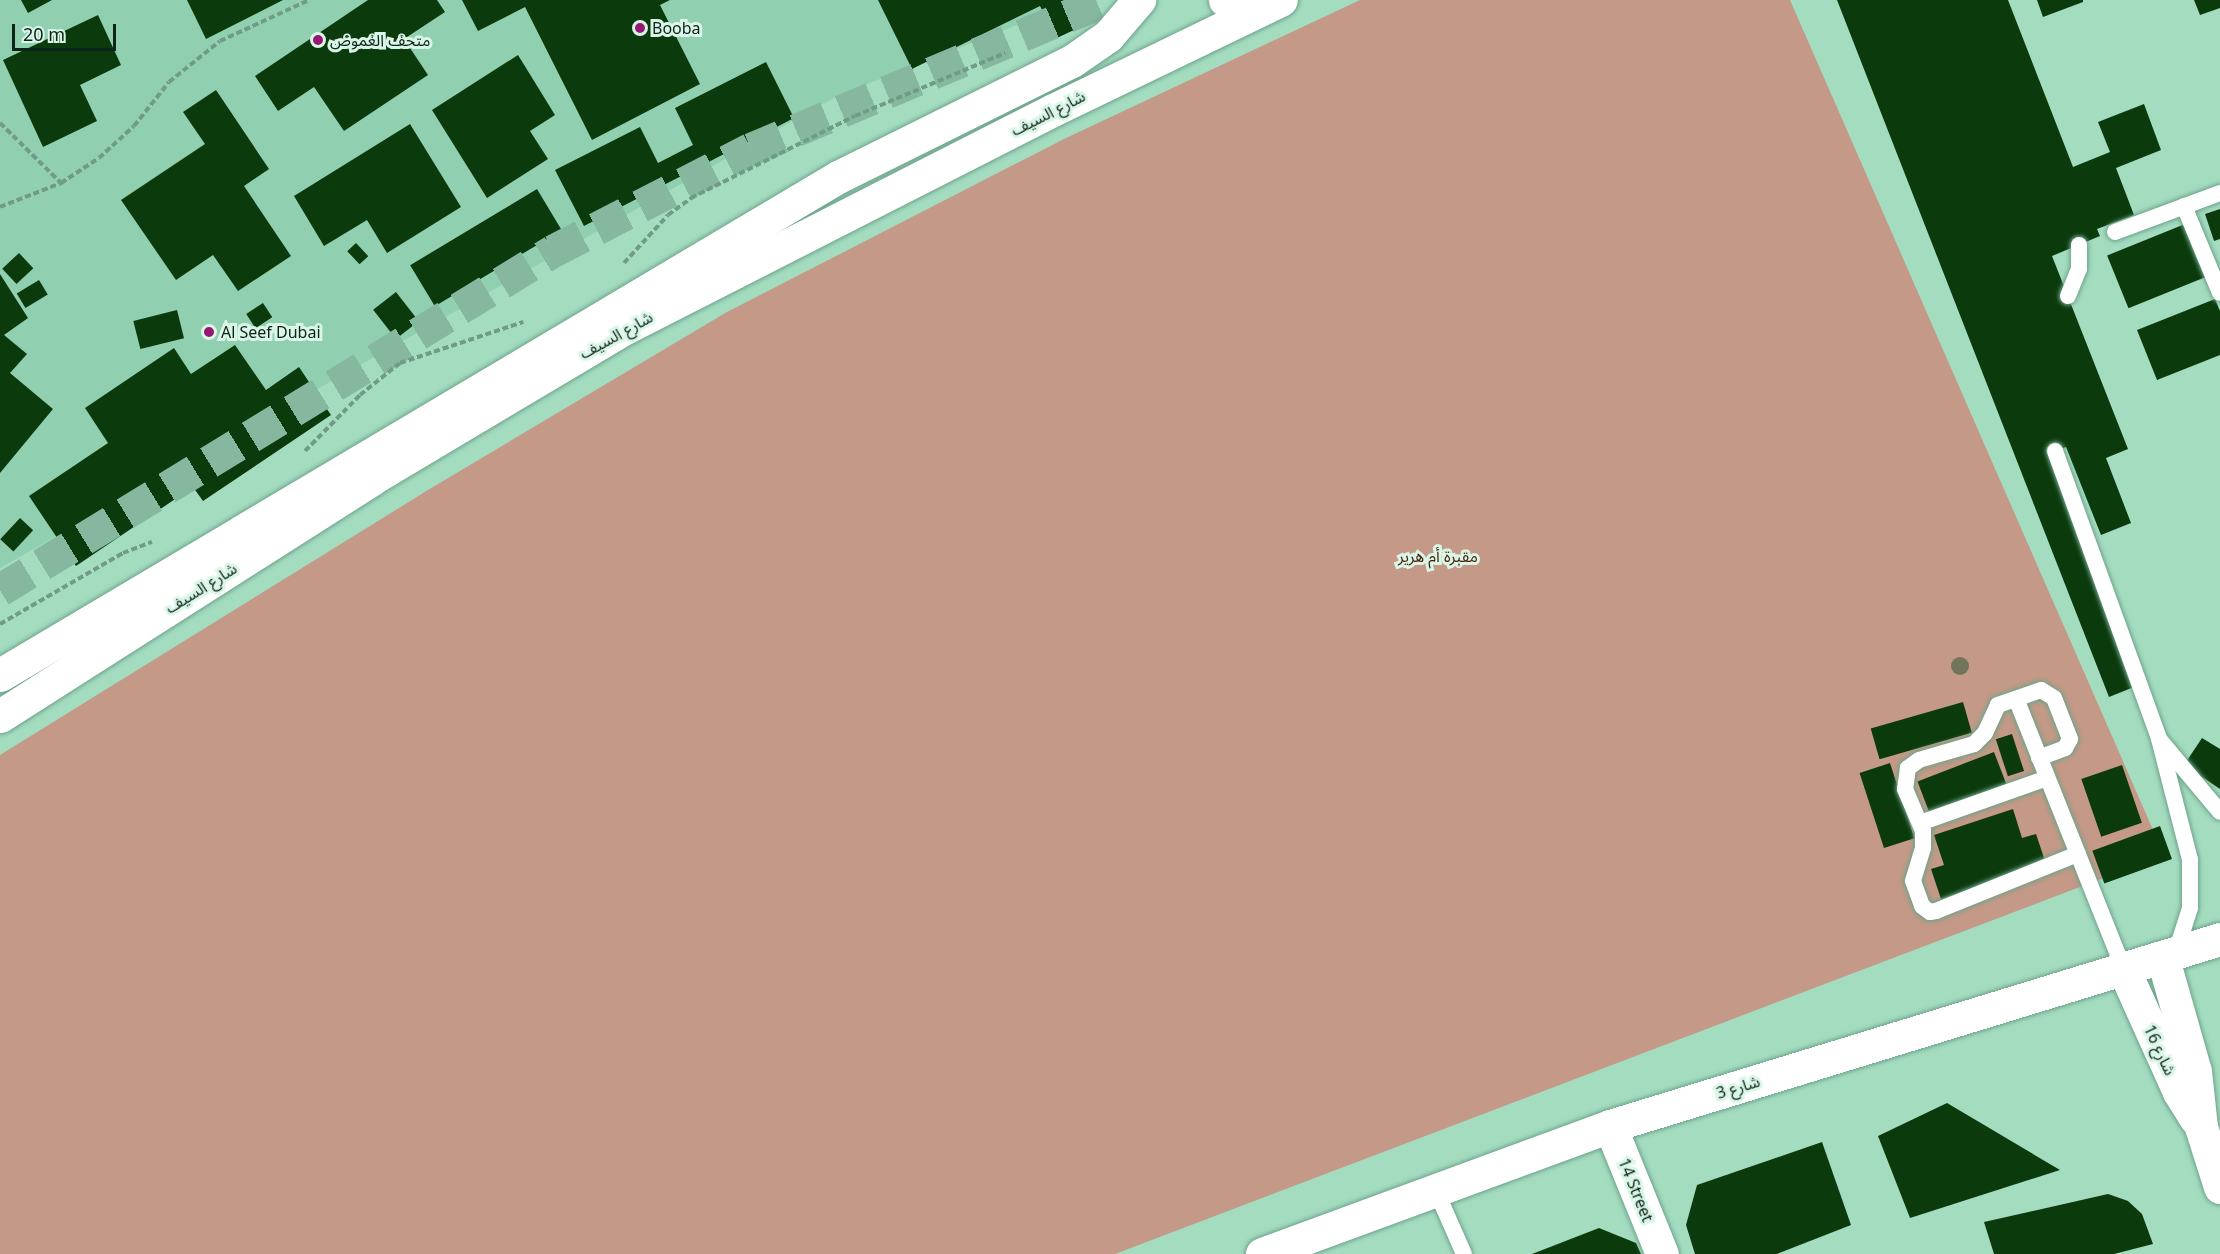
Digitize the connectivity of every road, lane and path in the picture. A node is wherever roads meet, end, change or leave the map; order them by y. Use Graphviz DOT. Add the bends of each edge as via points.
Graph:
graph roads {
  1 [pos="309,0"];
  2 [pos="1139,0"];
  3 [pos="1225,0"];
  4 [pos="1271,4"];
  5 [pos="0,123"];
  6 [pos="61,183"];
  7 [pos="2220,193"];
  8 [pos="2184,206"];
  9 [pos="0,207"];
  10 [pos="2115,232"];
  11 [pos="2079,245"];
  12 [pos="2220,293"];
  13 [pos="2068,296"];
  14 [pos="2055,452"];
  15 [pos="0,675"];
  16 [pos="2017,701"];
  17 [pos="0,716"];
  18 [pos="2159,739"];
  19 [pos="2039,758"];
  20 [pos="2047,778"];
  21 [pos="2220,812"];
  22 [pos="1920,822"];
  23 [pos="2078,854"];
  24 [pos="2220,939"];
  25 [pos="2169,956"];
  26 [pos="2124,970"];
  27 [pos="1610,1126"];
  28 [pos="2201,1127"];
  29 [pos="2220,1187"];
  30 [pos="1435,1188"];
  31 [pos="1262,1254"];
  32 [pos="1464,1254"];
  33 [pos="1662,1254"];
  1 -- 6 [label="path" via="220,41 169,82 134,126 99,158"];
  2 -- 15 [label="street, شارع السيف" via="1108,36 1072,61 838,177"];
  3 -- 4 [label="street, شارع السيف"];
  4 -- 17 [label="street, شارع السيف" via="625,328 373,478"];
  5 -- 6 [label="path"];
  6 -- 9 [label="path"];
  7 -- 8 [label="lane"];
  8 -- 10 [label="lane"];
  8 -- 12 [label="lane"];
  11 -- 13 [label="lane" via="2079,269"];
  14 -- 18 [label="lane"];
  16 -- 19 [label="lane"];
  16 -- 19 [label="lane" via="2036,691 2046,691 2054,698 2070,734 2065,748"];
  16 -- 22 [label="lane" via="1998,705 1985,733 1974,744 1919,760 1908,768 1905,789"];
  18 -- 21 [label="lane"];
  18 -- 25 [label="lane" via="2190,860 2192,884 2190,908"];
  19 -- 20 [label="lane"];
  20 -- 22 [label="lane"];
  20 -- 23 [label="lane"];
  22 -- 23 [label="lane" via="1924,839 1913,881 1922,906 1930,912"];
  23 -- 26 [label="lane"];
  24 -- 25 [label="street, شارع 3"];
  25 -- 26 [label="street, شارع 3"];
  25 -- 28 [label="street, شارع 16" via="2195,1071"];
  26 -- 27 [label="street, شارع 3"];
  26 -- 28 [label="street, شارع 16" via="2179,1092"];
  27 -- 30 [label="street, شارع 3"];
  27 -- 33 [label="street, 14 Street"];
  28 -- 29 [label="street, شارع 16"];
  30 -- 31 [label="street, شارع 3"];
  30 -- 32 [label="lane"];
}
